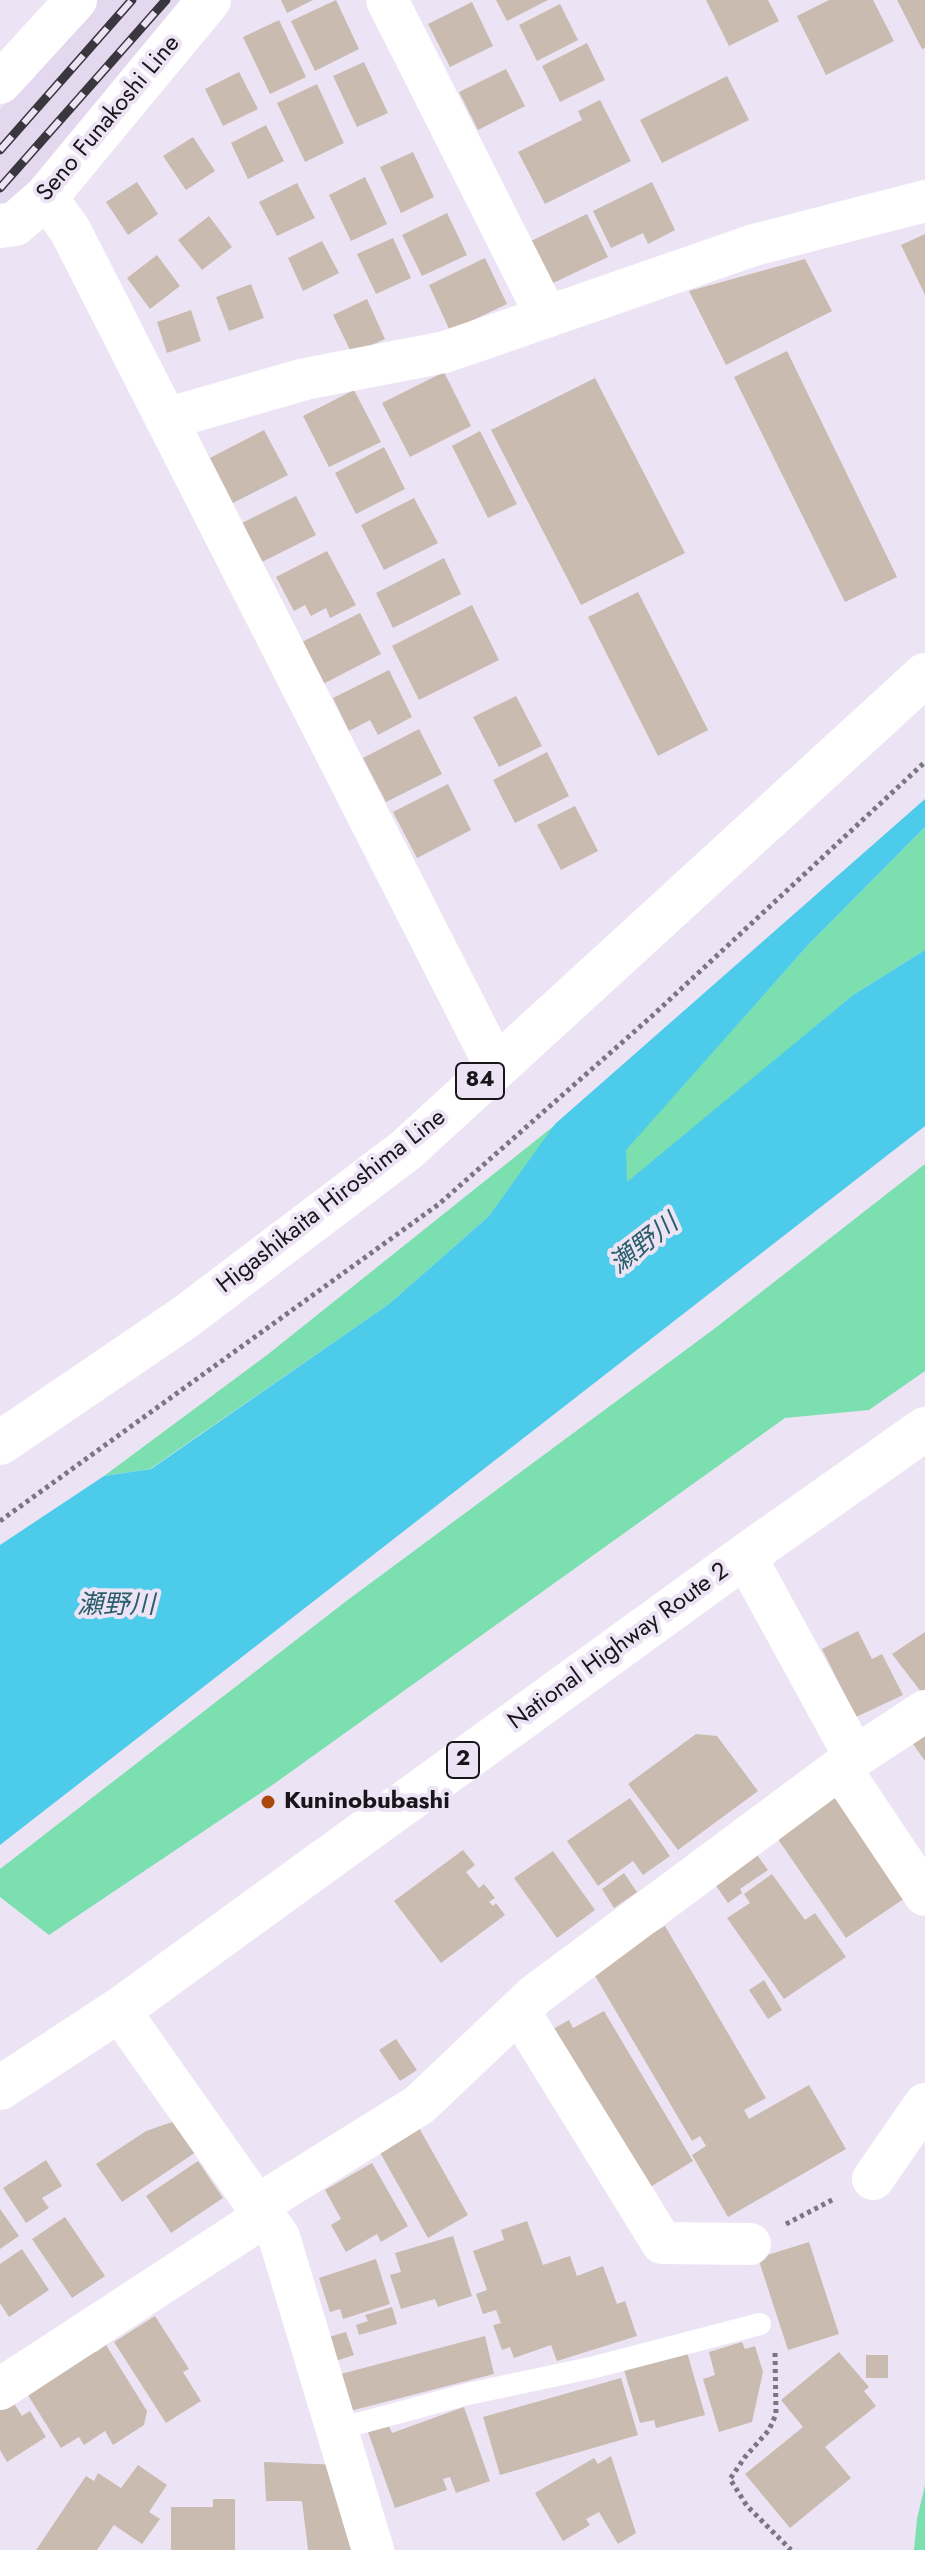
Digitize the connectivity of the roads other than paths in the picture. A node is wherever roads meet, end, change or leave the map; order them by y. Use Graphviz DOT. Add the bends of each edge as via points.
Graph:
graph roads {
  1 [pos="76,0"];
  2 [pos="209,0"];
  3 [pos="387,0"];
  4 [pos="0,83"];
  5 [pos="46,197"];
  6 [pos="925,201"];
  7 [pos="0,226"];
  8 [pos="547,317"];
  9 [pos="166,419"];
  10 [pos="925,675"];
  11 [pos="496,1067"];
  12 [pos="925,1429"];
  13 [pos="0,1443"];
  14 [pos="745,1556"];
  15 [pos="925,1711"];
  16 [pos="848,1762"];
  17 [pos="925,1895"];
  18 [pos="119,2010"];
  19 [pos="519,2011"];
  20 [pos="0,2088"];
  21 [pos="925,2104"];
  22 [pos="873,2179"];
  23 [pos="262,2211"];
  24 [pos="750,2244"];
  25 [pos="760,2324"];
  26 [pos="0,2389"];
  27 [pos="338,2429"];
  28 [pos="373,2550"];
  1 -- 4 [label="street"];
  2 -- 5 [label="main road, Seno Funakoshi Line"];
  3 -- 8 [label="street"];
  5 -- 7 [label="main road, Seno Funakoshi Line" via="15,224"];
  5 -- 9 [label="street" via="70,230"];
  6 -- 8 [label="street" via="754,245"];
  8 -- 9 [label="street" via="445,352 305,379"];
  9 -- 11 [label="street"];
  10 -- 11 [label="main road, Higashikaita Hiroshima Line / 84"];
  11 -- 13 [label="main road, Higashikaita Hiroshima Line / 84" via="406,1150 184,1318"];
  12 -- 14 [label="main road, National Highway Route 2 / 2"];
  14 -- 16 [label="street"];
  14 -- 18 [label="main road, National Highway Route 2 / 2"];
  15 -- 16 [label="street"];
  16 -- 17 [label="street"];
  16 -- 19 [label="street"];
  18 -- 20 [label="main road, National Highway Route 2 / 2"];
  18 -- 23 [label="street"];
  19 -- 23 [label="street" via="419,2105"];
  19 -- 24 [label="street" via="662,2243"];
  21 -- 22 [label="street"];
  23 -- 26 [label="street"];
  23 -- 27 [label="street" via="279,2237"];
  25 -- 27 [label="lane"];
  27 -- 28 [label="street"];
}
